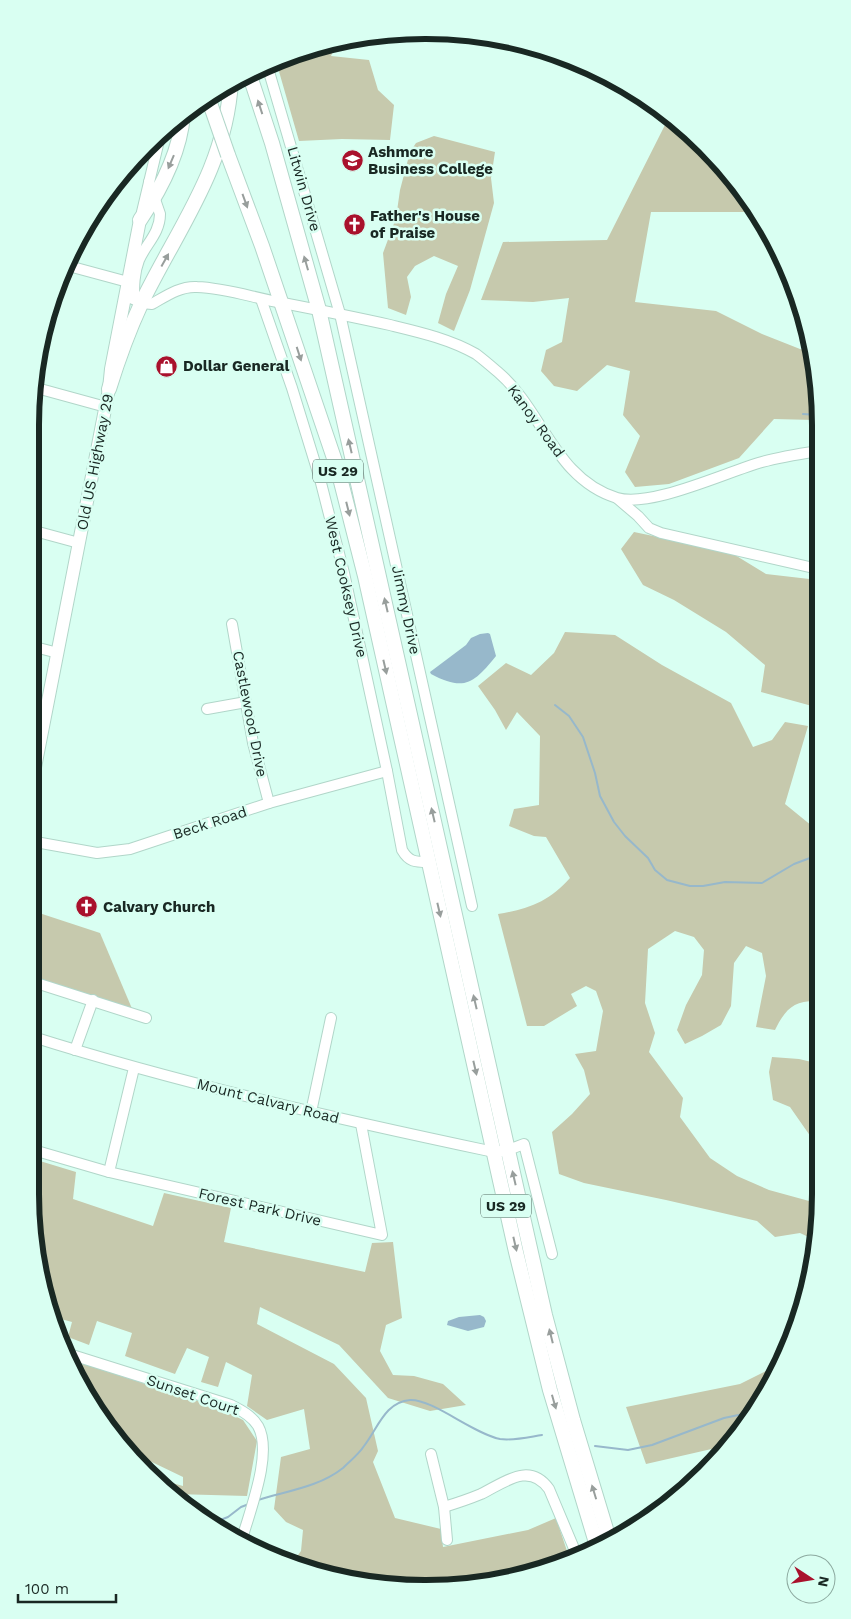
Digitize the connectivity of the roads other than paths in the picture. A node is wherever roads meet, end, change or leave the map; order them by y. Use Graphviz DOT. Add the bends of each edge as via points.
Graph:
graph roads {
  1 [pos="269,72"];
  2 [pos="251,80"];
  3 [pos="230,92"];
  4 [pos="210,104"];
  5 [pos="181,126"];
  6 [pos="157,147"];
  7 [pos="149,182"];
  8 [pos="154,199"];
  9 [pos="140,220"];
  10 [pos="73,267"];
  11 [pos="128,282"];
  12 [pos="134,299"];
  13 [pos="261,299"];
  14 [pos="282,303"];
  15 [pos="319,310"];
  16 [pos="340,314"];
  17 [pos="41,389"];
  18 [pos="109,389"];
  19 [pos="106,407"];
  20 [pos="812,452"];
  21 [pos="617,498"];
  22 [pos="39,532"];
  23 [pos="79,543"];
  24 [pos="812,568"];
  25 [pos="232,624"];
  26 [pos="39,648"];
  27 [pos="58,653"];
  28 [pos="246,702"];
  29 [pos="207,709"];
  30 [pos="39,748"];
  31 [pos="387,771"];
  32 [pos="269,803"];
  33 [pos="39,843"];
  34 [pos="462,861"];
  35 [pos="428,862"];
  36 [pos="444,862"];
  37 [pos="472,906"];
  38 [pos="39,984"];
  39 [pos="93,1000"];
  40 [pos="146,1018"];
  41 [pos="331,1018"];
  42 [pos="39,1039"];
  43 [pos="75,1050"];
  44 [pos="134,1068"];
  45 [pos="312,1112"];
  46 [pos="361,1124"];
  47 [pos="508,1150"];
  48 [pos="39,1152"];
  49 [pos="494,1152"];
  50 [pos="109,1172"];
  51 [pos="552,1254"];
  52 [pos="75,1356"];
  53 [pos="431,1454"];
  54 [pos="444,1507"];
  55 [pos="243,1534"];
  56 [pos="608,1534"];
  57 [pos="447,1540"];
  58 [pos="595,1541"];
  59 [pos="575,1551"];
  1 -- 16 [label="street, Litwin Drive"];
  15 -- 2 [label="highway, US 29, one-way"];
  12 -- 3 [label="highway, one-way" via="194,206 210,172 226,125"];
  4 -- 14 [label="highway, US 29, one-way, bridge"];
  5 -- 8 [label="highway, one-way" via="176,151"];
  6 -- 7 [label="street"];
  7 -- 8 [label="street"];
  7 -- 9 [label="street"];
  8 -- 9 [label="highway"];
  8 -- 12 [label="street" via="160,214 159,225 138,264"];
  9 -- 11 [label="main road"];
  10 -- 11 [label="street"];
  11 -- 12 [label="main road"];
  12 -- 13 [label="street, Kanoy Road" via="152,304 183,288 196,287"];
  12 -- 18 [label="highway"];
  13 -- 14 [label="street, Kanoy Road"];
  13 -- 31 [label="street, West Cooksey Drive" via="320,479"];
  14 -- 15 [label="street, Kanoy Road"];
  14 -- 35 [label="highway, US 29, one-way" via="338,470"];
  15 -- 16 [label="street, Kanoy Road"];
  36 -- 15 [label="highway, US 29, one-way"];
  16 -- 21 [label="street, Kanoy Road" via="417,331 477,355 516,391 572,470"];
  16 -- 34 [label="street, Jimmy Drive"];
  17 -- 19 [label="street"];
  18 -- 19 [label="main road, Old US Highway 29"];
  19 -- 23 [label="main road, Old US Highway 29"];
  20 -- 21 [label="street, Kanoy Road" via="763,462 661,496 632,500"];
  21 -- 24 [label="street" via="649,528 661,533"];
  22 -- 23 [label="street"];
  23 -- 27 [label="main road, Old US Highway 29"];
  25 -- 28 [label="street, Castlewood Drive"];
  26 -- 27 [label="street"];
  27 -- 30 [label="main road, Old US Highway 29"];
  28 -- 29 [label="street"];
  28 -- 32 [label="street, Castlewood Drive"];
  31 -- 32 [label="street, Beck Road"];
  31 -- 35 [label="street, West Cooksey Drive" via="402,850 407,858"];
  32 -- 33 [label="street, Beck Road" via="113,852 97,853"];
  34 -- 36 [label="street"];
  34 -- 37 [label="street, Jimmy Drive"];
  35 -- 49 [label="highway, US 29, one-way"];
  47 -- 36 [label="highway, US 29, one-way"];
  38 -- 39 [label="street"];
  39 -- 40 [label="street"];
  39 -- 43 [label="street"];
  41 -- 45 [label="street"];
  42 -- 43 [label="street, Mount Calvary Road"];
  43 -- 44 [label="street, Mount Calvary Road"];
  44 -- 45 [label="street, Mount Calvary Road"];
  44 -- 50 [label="street"];
  45 -- 46 [label="street, Mount Calvary Road"];
  46 -- 49 [label="street, Mount Calvary Road"];
  46 -- 50 [label="street, Forest Park Drive" via="382,1235"];
  47 -- 49 [label="street, Mount Calvary Road"];
  47 -- 51 [label="street, Mount Calvary Road" via="524,1144"];
  56 -- 47 [label="highway, US 29, one-way" via="545,1315"];
  48 -- 50 [label="street, Forest Park Drive"];
  49 -- 58 [label="highway, US 29, one-way" via="550,1390"];
  52 -- 55 [label="street, Sunset Court" via="245,1412 257,1425 264,1442 260,1478"];
  53 -- 54 [label="street"];
  54 -- 57 [label="street"];
  54 -- 59 [label="street" via="515,1477 532,1476 549,1489"];
}
